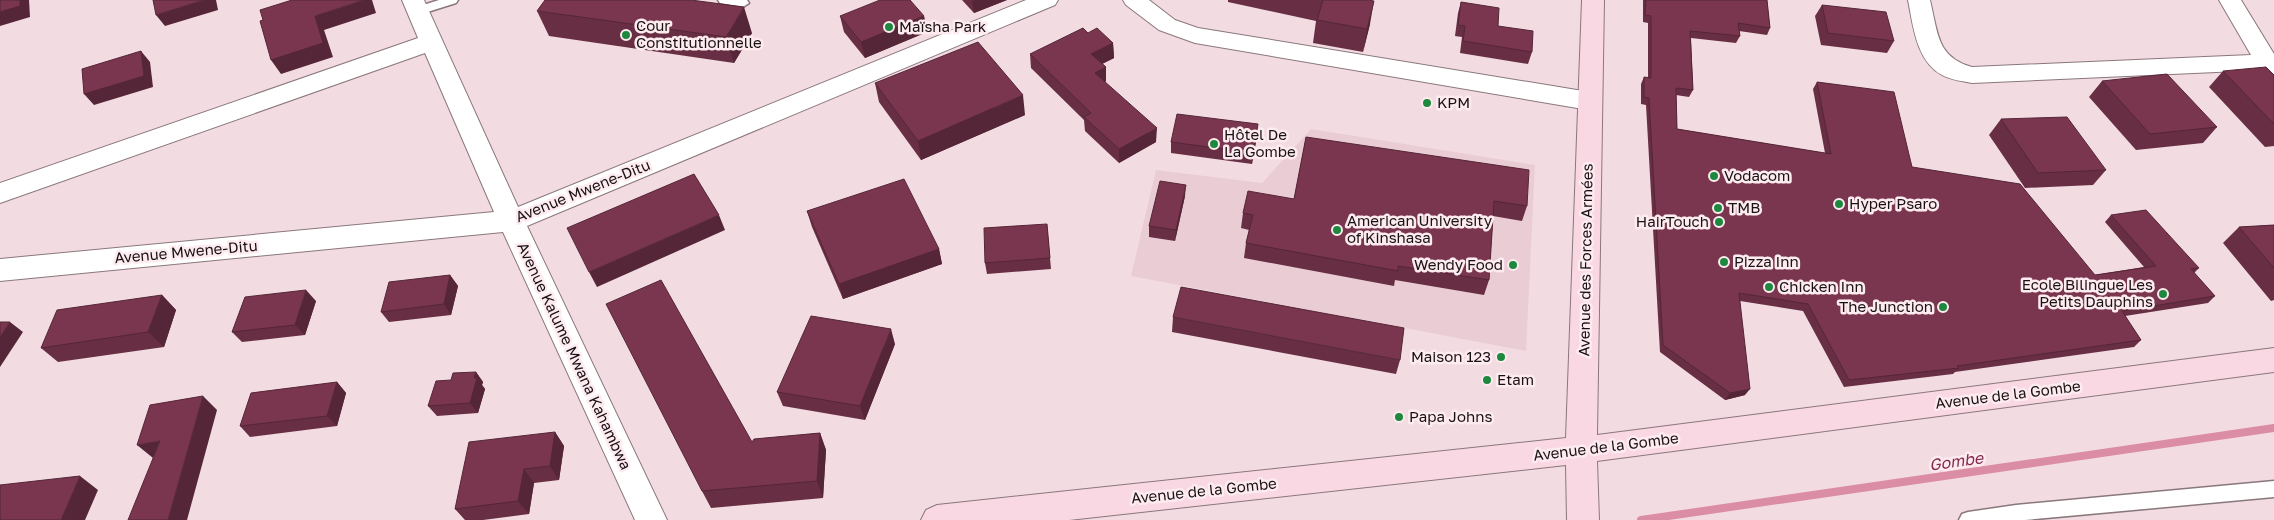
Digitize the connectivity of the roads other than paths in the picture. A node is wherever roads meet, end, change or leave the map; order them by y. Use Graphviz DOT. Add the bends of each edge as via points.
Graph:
graph roads {
  1 [pos="452,0"];
  2 [pos="724,0"];
  3 [pos="1047,0"];
  4 [pos="1134,0"];
  5 [pos="1593,0"];
  6 [pos="1919,0"];
  7 [pos="2230,0"];
  8 [pos="743,3"];
  9 [pos="415,5"];
  10 [pos="432,42"];
  11 [pos="2270,66"];
  12 [pos="1589,101"];
  13 [pos="0,193"];
  14 [pos="511,221"];
  15 [pos="0,270"];
  16 [pos="2274,360"];
  17 [pos="1581,450"];
  18 [pos="2274,489"];
  19 [pos="1583,506"];
  20 [pos="651,520"];
  21 [pos="937,520"];
  22 [pos="1968,520"];
  1 -- 9 [label="lane"];
  2 -- 8 [label="lane"];
  3 -- 14 [label="street, Avenue Mwene-Ditu"];
  4 -- 12 [label="street" via="1167,24 1195,35"];
  5 -- 12 [label="street, Avenue des Forces Armées"];
  6 -- 11 [label="street" via="1934,54 1952,70 1972,75"];
  7 -- 11 [label="street"];
  9 -- 10 [label="street, Avenue Kalume Mwana Kahambwa"];
  10 -- 13 [label="street"];
  10 -- 14 [label="street, Avenue Kalume Mwana Kahambwa"];
  12 -- 17 [label="street, Avenue des Forces Armées"];
  14 -- 15 [label="street, Avenue Mwene-Ditu"];
  14 -- 20 [label="street, Avenue Kalume Mwana Kahambwa"];
  16 -- 17 [label="street, Avenue de la Gombe"];
  17 -- 19 [label="street, Avenue des Forces Armées"];
  17 -- 21 [label="street, Avenue de la Gombe"];
  18 -- 22 [label="lane"];
}
